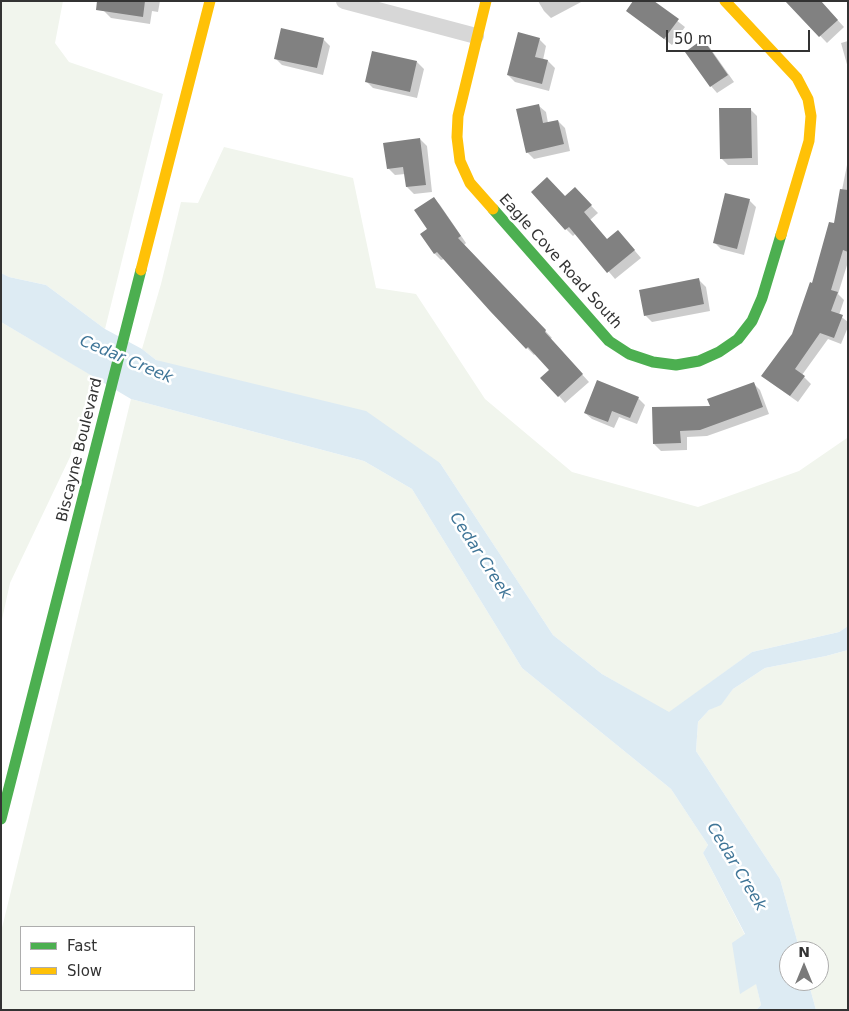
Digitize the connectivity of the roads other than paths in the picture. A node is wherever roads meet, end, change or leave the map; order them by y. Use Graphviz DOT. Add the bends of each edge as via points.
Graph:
graph roads {
  1 [pos="210,1"];
  2 [pos="344,1"];
  3 [pos="486,1"];
  4 [pos="725,1"];
  5 [pos="476,36"];
  6 [pos="1,819"];
  1 -- 6 [label="street, Biscayne Boulevard"];
  2 -- 5 [label="street"];
  3 -- 5 [label="street, Eagle Cove Road South"];
  4 -- 5 [label="street, Eagle Cove Road South" via="797,78 808,99 811,116 809,141 762,298 752,320 738,339 719,352 699,361 676,365 629,354 609,341 470,184 460,161 457,137 458,116"];
}
